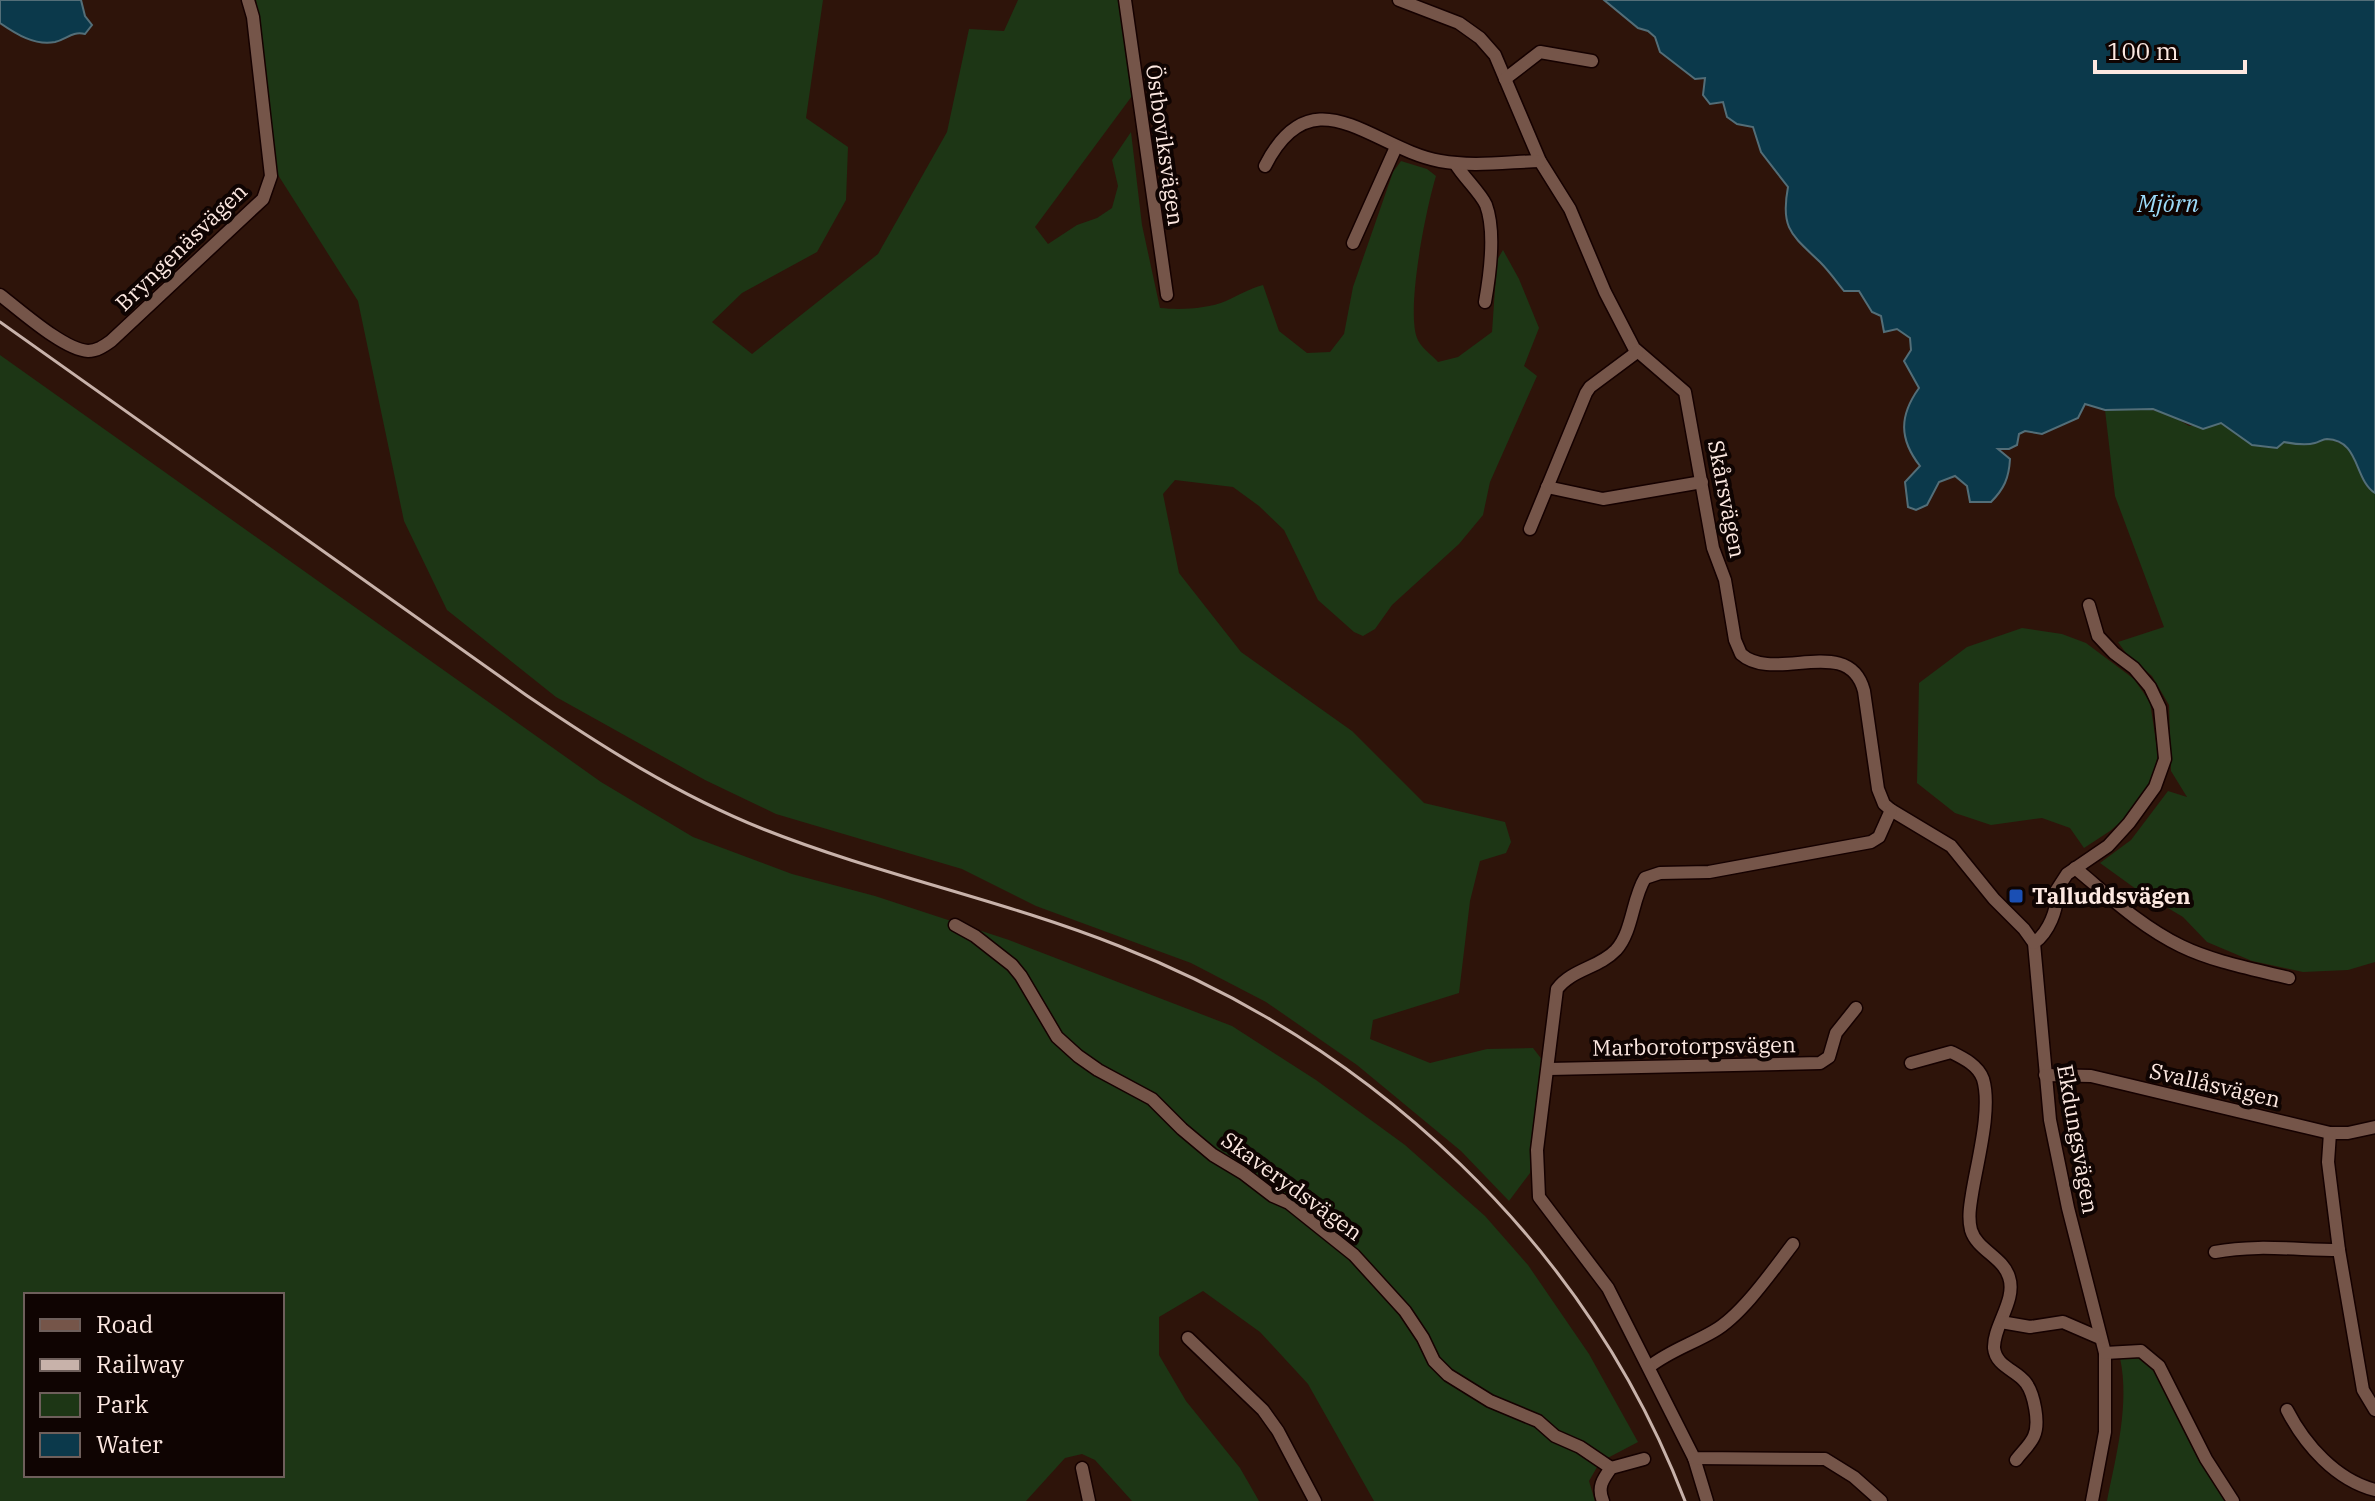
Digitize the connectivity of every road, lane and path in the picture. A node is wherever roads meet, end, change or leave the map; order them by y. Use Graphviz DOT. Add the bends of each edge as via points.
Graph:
graph roads {
  1 [pos="248,0"];
  2 [pos="1125,0"];
  3 [pos="1399,0"];
  4 [pos="1592,61"];
  5 [pos="1505,79"];
  6 [pos="1396,147"];
  7 [pos="1540,161"];
  8 [pos="1455,163"];
  9 [pos="1265,166"];
  10 [pos="1353,243"];
  11 [pos="0,295"];
  12 [pos="1167,295"];
  13 [pos="1485,302"];
  14 [pos="1637,352"];
  15 [pos="1702,482"];
  16 [pos="1547,487"];
  17 [pos="1530,529"];
  18 [pos="2089,605"];
  19 [pos="1891,810"];
  20 [pos="2075,868"];
  21 [pos="955,925"];
  22 [pos="2034,943"];
  23 [pos="2289,978"];
  24 [pos="1856,1008"];
  25 [pos="1911,1063"];
  26 [pos="1549,1069"];
  27 [pos="2045,1075"];
  28 [pos="2375,1127"];
  29 [pos="2330,1133"];
  30 [pos="1793,1244"];
  31 [pos="2339,1250"];
  32 [pos="2215,1252"];
  33 [pos="2001,1322"];
  34 [pos="1188,1338"];
  35 [pos="2100,1338"];
  36 [pos="2105,1353"];
  37 [pos="1649,1367"];
  38 [pos="2287,1410"];
  39 [pos="2375,1410"];
  40 [pos="1694,1458"];
  41 [pos="1644,1459"];
  42 [pos="2016,1460"];
  43 [pos="1082,1468"];
  44 [pos="1611,1468"];
  45 [pos="2375,1490"];
  46 [pos="1089,1501"];
  47 [pos="1315,1501"];
  48 [pos="1603,1501"];
  49 [pos="1707,1501"];
  50 [pos="1881,1501"];
  51 [pos="2092,1501"];
  52 [pos="2233,1501"];
  1 -- 11 [label="street, Bryngenäsvägen" via="271,176 263,199 98,349 75,348"];
  2 -- 12 [label="street, Östboviksvägen"];
  3 -- 5 [label="street, Skårsvägen" via="1469,29 1495,55"];
  4 -- 5 [label="street" via="1540,52"];
  5 -- 7 [label="street, Skårsvägen"];
  6 -- 8 [label="street"];
  6 -- 9 [label="street" via="1361,127 1323,119 1303,124 1278,141"];
  6 -- 10 [label="street"];
  7 -- 8 [label="street"];
  7 -- 14 [label="street, Skårsvägen" via="1570,209"];
  8 -- 13 [label="street" via="1486,205 1491,268"];
  14 -- 15 [label="street, Skårsvägen" via="1685,392"];
  14 -- 16 [label="street" via="1590,387"];
  15 -- 16 [label="street" via="1603,499"];
  15 -- 19 [label="street, Skårsvägen" via="1737,649 1759,663 1851,667 1864,691 1878,789"];
  16 -- 17 [label="street"];
  18 -- 20 [label="street" via="2098,636 2150,687 2160,708 2165,759 2155,787 2129,823 2108,846"];
  19 -- 22 [label="street" via="1951,846"];
  19 -- 26 [label="street" via="1879,837 1871,842 1709,872 1645,878 1619,946 1557,989"];
  20 -- 22 [label="street" via="2056,891 2049,924"];
  20 -- 23 [label="street" via="2133,917 2181,946"];
  21 -- 44 [label="street, Skaverydsvägen" via="1012,965 1057,1037 1078,1056 1152,1099 1204,1148 1289,1203 1354,1255 1405,1311 1448,1375 1468,1390 1538,1421"];
  22 -- 27 [label="street, Ekdungsvägen"];
  24 -- 26 [label="street, Marborotorpsvägen" via="1836,1033 1829,1057 1820,1063"];
  25 -- 33 [label="street" via="1951,1052 1971,1063 1982,1078 1985,1110 1969,1213 1971,1231 2010,1278"];
  26 -- 37 [label="street" via="1537,1150 1539,1197 1608,1288"];
  27 -- 29 [label="street, Svallåsvägen" via="2091,1076"];
  27 -- 35 [label="street, Ekdungsvägen" via="2056,1149"];
  28 -- 29 [label="street, Svallåsvägen"];
  29 -- 31 [label="street" via="2328,1162"];
  30 -- 37 [label="street" via="1726,1322"];
  31 -- 32 [label="street" via="2243,1247"];
  31 -- 39 [label="street" via="2363,1390"];
  33 -- 35 [label="street" via="2030,1327 2063,1322"];
  33 -- 42 [label="street" via="1995,1354 2026,1382 2036,1425 2034,1437"];
  34 -- 47 [label="street" via="1263,1410"];
  35 -- 36 [label="street, Ekdungsvägen"];
  36 -- 51 [label="street, Ekdungsvägen" via="2105,1432"];
  36 -- 52 [label="street" via="2141,1351 2159,1366"];
  37 -- 40 [label="street"];
  38 -- 45 [label="street" via="2321,1457 2342,1476"];
  40 -- 49 [label="street"];
  40 -- 50 [label="street" via="1825,1459"];
  41 -- 44 [label="street"];
  43 -- 46 [label="street"];
  44 -- 48 [label="street" via="1600,1486"];
}
